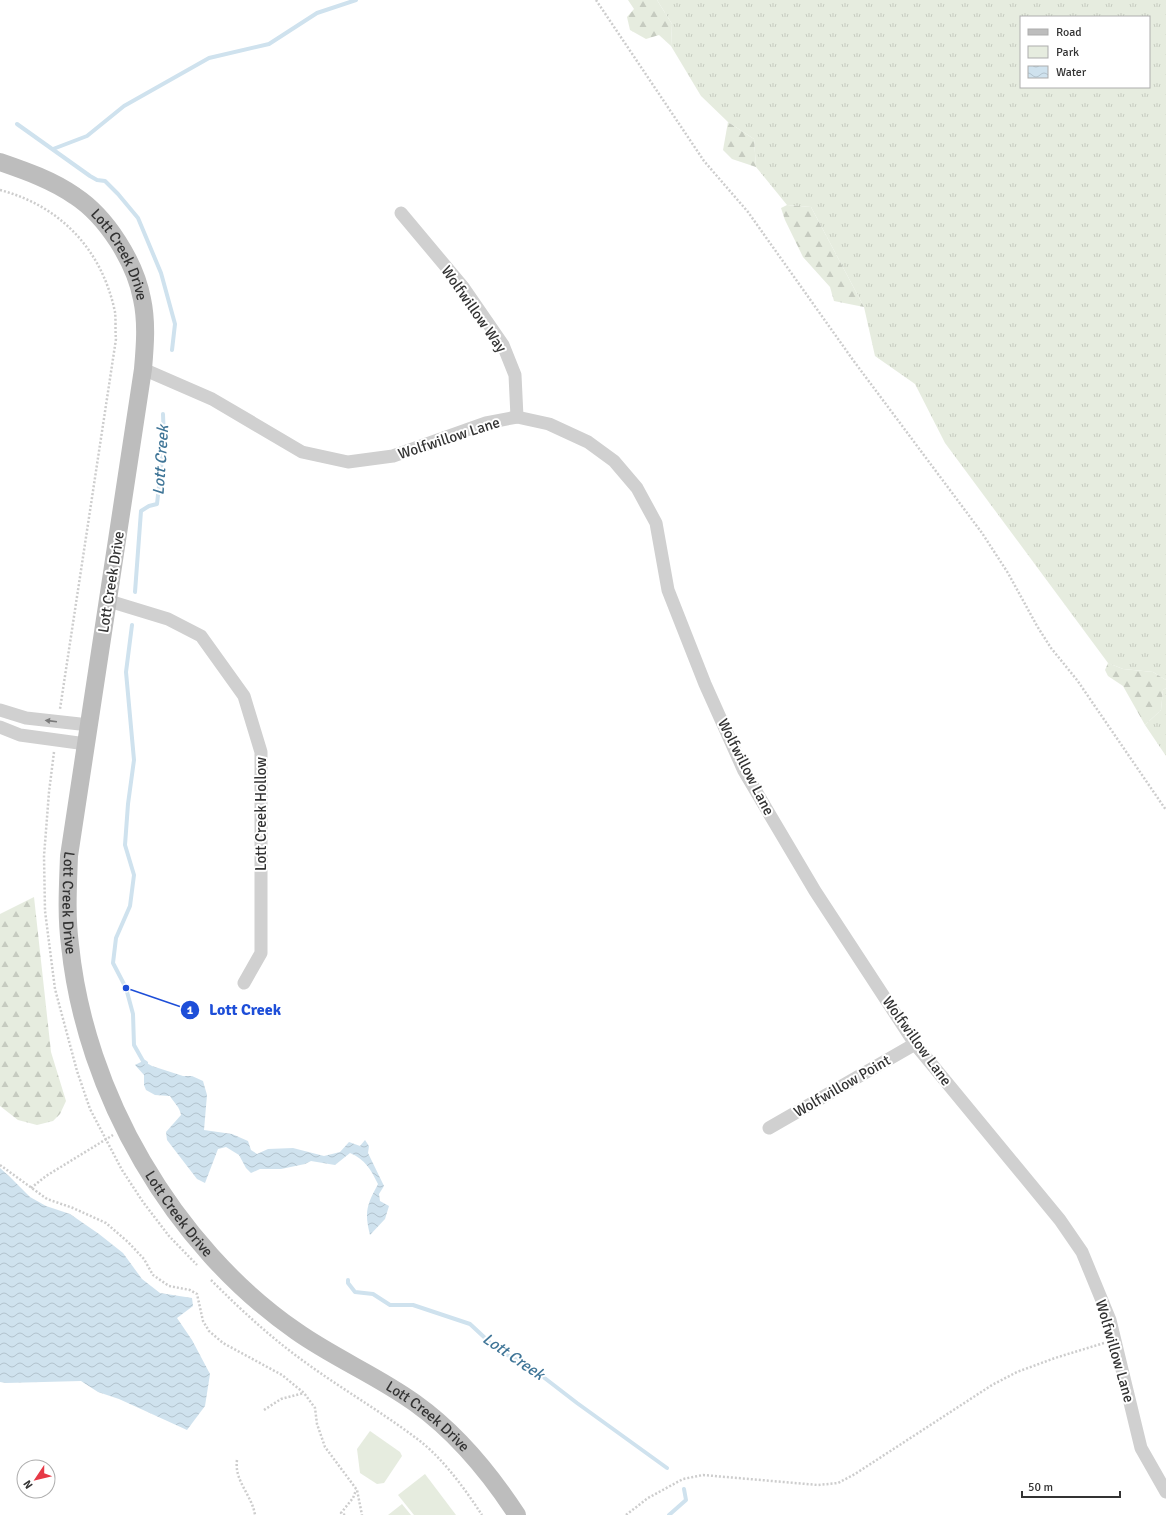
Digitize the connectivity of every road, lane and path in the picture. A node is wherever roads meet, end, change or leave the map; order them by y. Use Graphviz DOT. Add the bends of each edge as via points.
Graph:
graph roads {
  1 [pos="596,0"];
  2 [pos="0,162"];
  3 [pos="0,190"];
  4 [pos="401,213"];
  5 [pos="143,369"];
  6 [pos="517,417"];
  7 [pos="109,601"];
  8 [pos="0,710"];
  9 [pos="58,722"];
  10 [pos="89,725"];
  11 [pos="0,727"];
  12 [pos="55,740"];
  13 [pos="86,744"];
  14 [pos="1166,810"];
  15 [pos="244,983"];
  16 [pos="915,1044"];
  17 [pos="769,1128"];
  18 [pos="125,1129"];
  19 [pos="106,1139"];
  20 [pos="0,1165"];
  21 [pos="31,1188"];
  22 [pos="200,1268"];
  23 [pos="210,1278"];
  24 [pos="1114,1340"];
  25 [pos="304,1393"];
  26 [pos="264,1410"];
  27 [pos="237,1460"];
  28 [pos="357,1490"];
  29 [pos="1166,1492"];
  30 [pos="340,1514"];
  31 [pos="255,1515"];
  32 [pos="345,1515"];
  33 [pos="362,1515"];
  34 [pos="482,1515"];
  35 [pos="517,1515"];
  36 [pos="626,1515"];
  1 -- 14 [label="path" via="704,161 748,212 853,360 982,533 1008,573 1040,632 1077,680"];
  2 -- 5 [label="street, Lott Creek Drive" via="51,182 76,196 101,219 118,243 134,270 142,299 146,333"];
  3 -- 9 [label="path" via="52,213 86,246 99,265 115,313 115,346"];
  4 -- 6 [label="street, Wolfwillow Way" via="463,287 503,345 515,375"];
  5 -- 6 [label="street, Wolfwillow Lane" via="212,399 302,452 348,462 393,456 486,423"];
  5 -- 7 [label="street, Lott Creek Drive"];
  6 -- 16 [label="street, Wolfwillow Lane" via="549,424 588,442 614,461 637,488 656,524 668,590 705,684 744,771 815,890"];
  7 -- 10 [label="street, Lott Creek Drive"];
  7 -- 15 [label="street, Lott Creek Hollow" via="168,619 201,636 244,696 261,752 261,953"];
  9 -- 8 [label="street, one-way" via="26,718"];
  9 -- 10 [label="street"];
  10 -- 13 [label="street, Lott Creek Drive"];
  11 -- 12 [label="street" via="20,735"];
  12 -- 13 [label="street"];
  12 -- 19 [label="path" via="44,856 45,911 55,988 77,1071 90,1109"];
  13 -- 18 [label="street, Lott Creek Drive" via="69,856 69,944 83,1020 94,1058"];
  16 -- 17 [label="street, Wolfwillow Point"];
  16 -- 24 [label="street, Wolfwillow Lane" via="1060,1220 1082,1252 1110,1320"];
  18 -- 19 [label="path"];
  18 -- 35 [label="street, Lott Creek Drive" via="150,1174 175,1210 230,1276 295,1331 385,1383 443,1425 498,1485"];
  19 -- 21 [label="path"];
  19 -- 22 [label="path" via="143,1202 169,1236"];
  20 -- 21 [label="path"];
  21 -- 25 [label="path" via="47,1199 106,1223 140,1255 153,1275 169,1286 197,1294 203,1321 209,1331 223,1343 282,1375"];
  23 -- 34 [label="path" via="269,1335 302,1361 420,1442 446,1466"];
  24 -- 29 [label="street, Wolfwillow Lane" via="1141,1448"];
  24 -- 36 [label="path" via="1017,1372 992,1385 838,1483 818,1485 703,1474 683,1479 648,1498"];
  25 -- 26 [label="path" via="281,1399"];
  25 -- 28 [label="path" via="315,1408 317,1424 325,1447"];
  27 -- 31 [label="path" via="236,1471"];
  28 -- 30 [label="path"];
  28 -- 33 [label="path"];
  30 -- 32 [label="path"];
}
